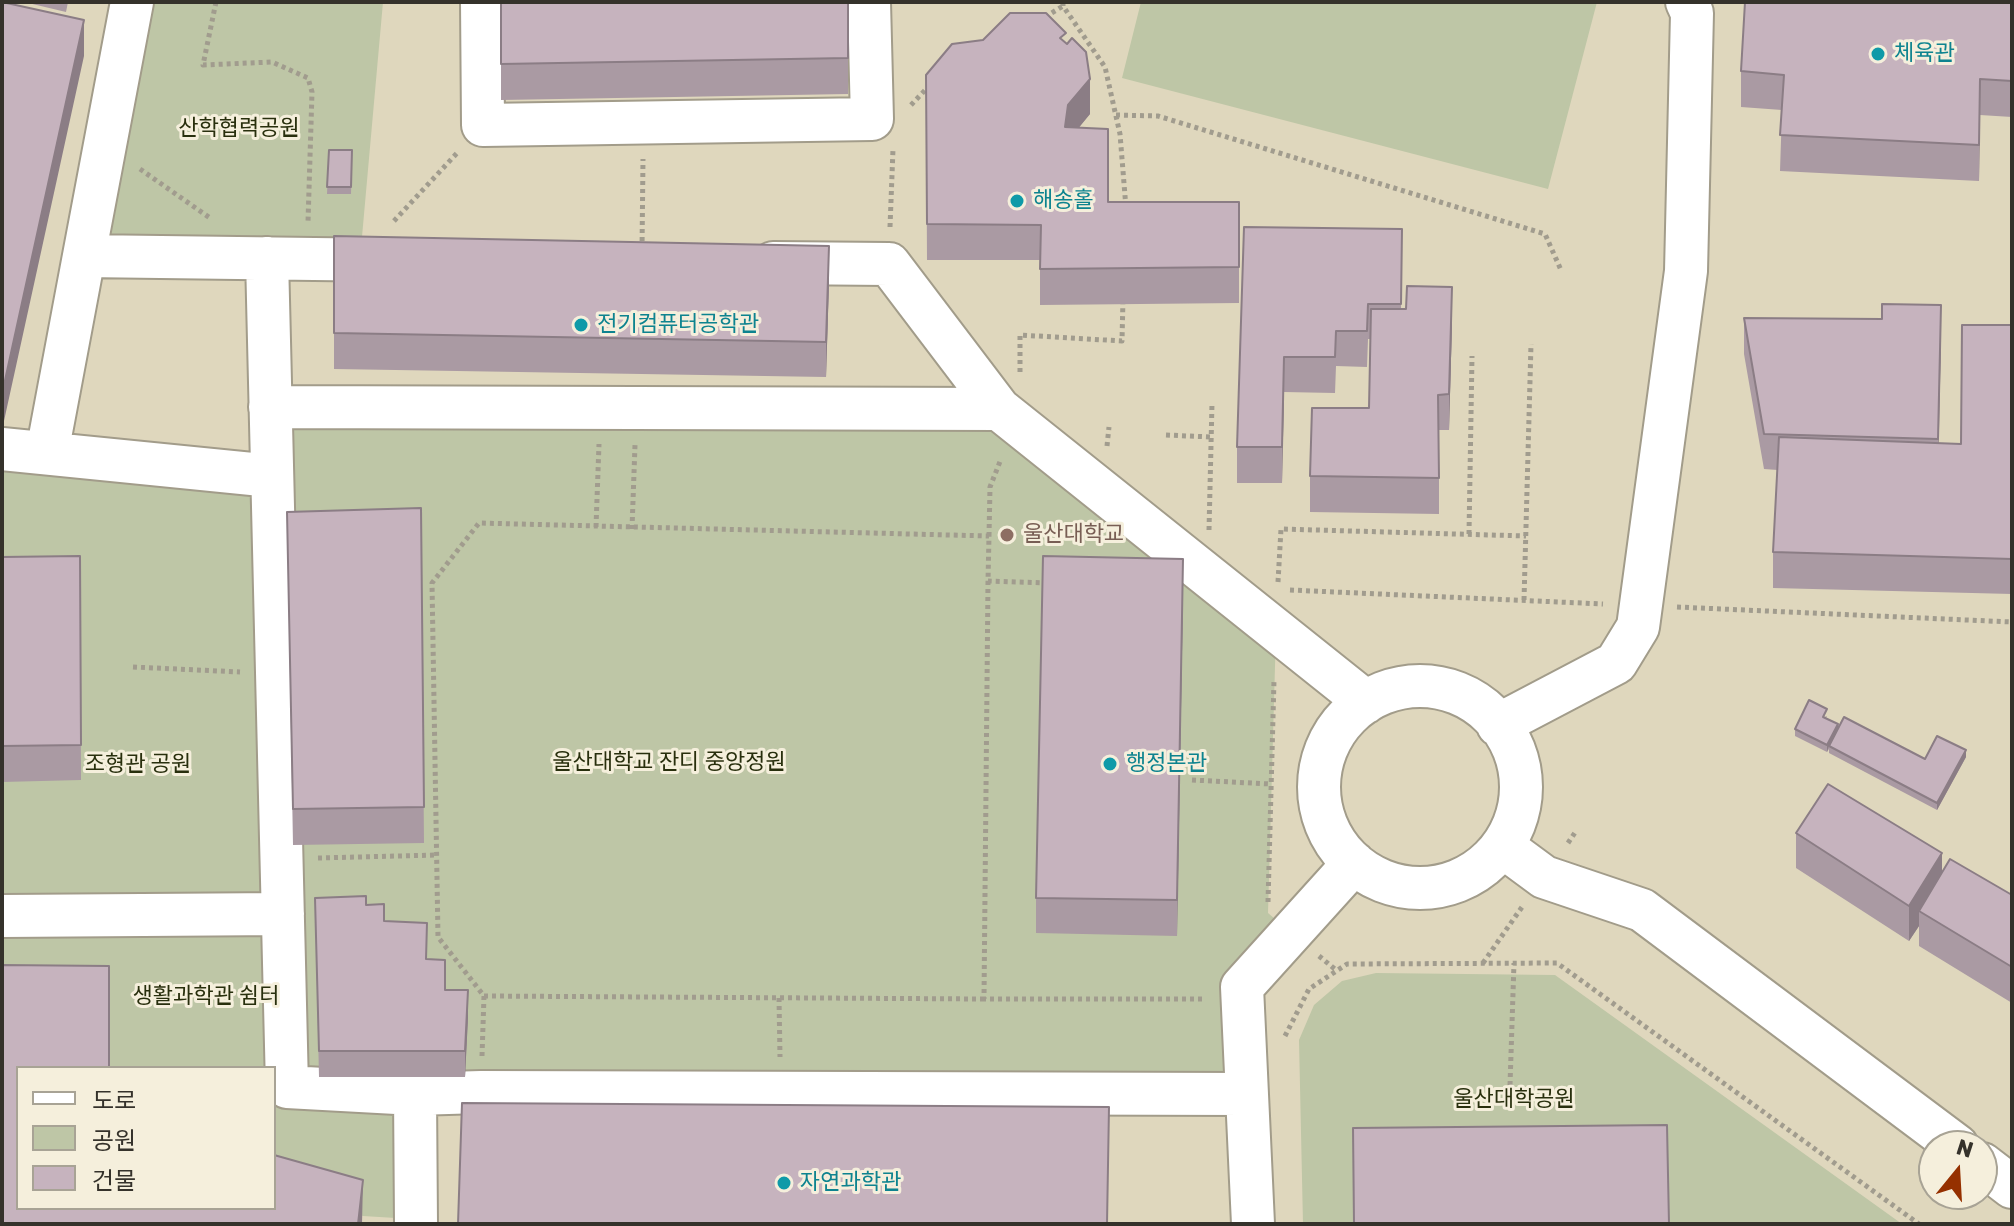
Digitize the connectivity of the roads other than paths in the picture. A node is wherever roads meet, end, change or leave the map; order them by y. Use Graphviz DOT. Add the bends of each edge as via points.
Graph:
graph roads {
  1 [pos="132,2"];
  2 [pos="482,2"];
  3 [pos="869,2"];
  4 [pos="1687,2"];
  5 [pos="84,256"];
  6 [pos="287,259"];
  7 [pos="422,260"];
  8 [pos="735,263"];
  9 [pos="270,407"];
  10 [pos="1007,415"];
  11 [pos="2,449"];
  12 [pos="47,453"];
  13 [pos="272,476"];
  14 [pos="1366,702"];
  15 [pos="1498,725"];
  16 [pos="1502,846"];
  17 [pos="1354,863"];
  18 [pos="283,914"];
  19 [pos="2,916"];
  20 [pos="415,1094"];
  21 [pos="1247,1094"];
  22 [pos="1936,1130"];
  23 [pos="416,1224"];
  24 [pos="1253,1224"];
  1 -- 5 [label="street"];
  2 -- 3 [label="street" via="483,125 872,119"];
  4 -- 15 [label="street" via="1692,13 1686,271 1638,627 1616,663"];
  5 -- 6 [label="street"];
  5 -- 12 [label="street"];
  6 -- 7 [label="street"];
  6 -- 9 [label="street"];
  8 -- 10 [label="street" via="889,264"];
  9 -- 10 [label="street"];
  9 -- 13 [label="street"];
  10 -- 14 [label="street"];
  11 -- 12 [label="street"];
  12 -- 13 [label="street"];
  13 -- 18 [label="street"];
  14 -- 15 [label="street" via="1400,687 1432,686 1463,695"];
  14 -- 17 [label="street" via="1343,720 1324,750 1318,785 1323,820 1340,851"];
  15 -- 16 [label="street" via="1509,738 1520,769 1521,800"];
  16 -- 17 [label="street" via="1469,877 1435,888 1400,887"];
  16 -- 22 [label="street" via="1544,877 1642,910"];
  17 -- 21 [label="street" via="1242,987"];
  18 -- 19 [label="street"];
  18 -- 20 [label="street" via="287,1087"];
  20 -- 21 [label="street"];
  20 -- 23 [label="street"];
  21 -- 24 [label="street"];
}
